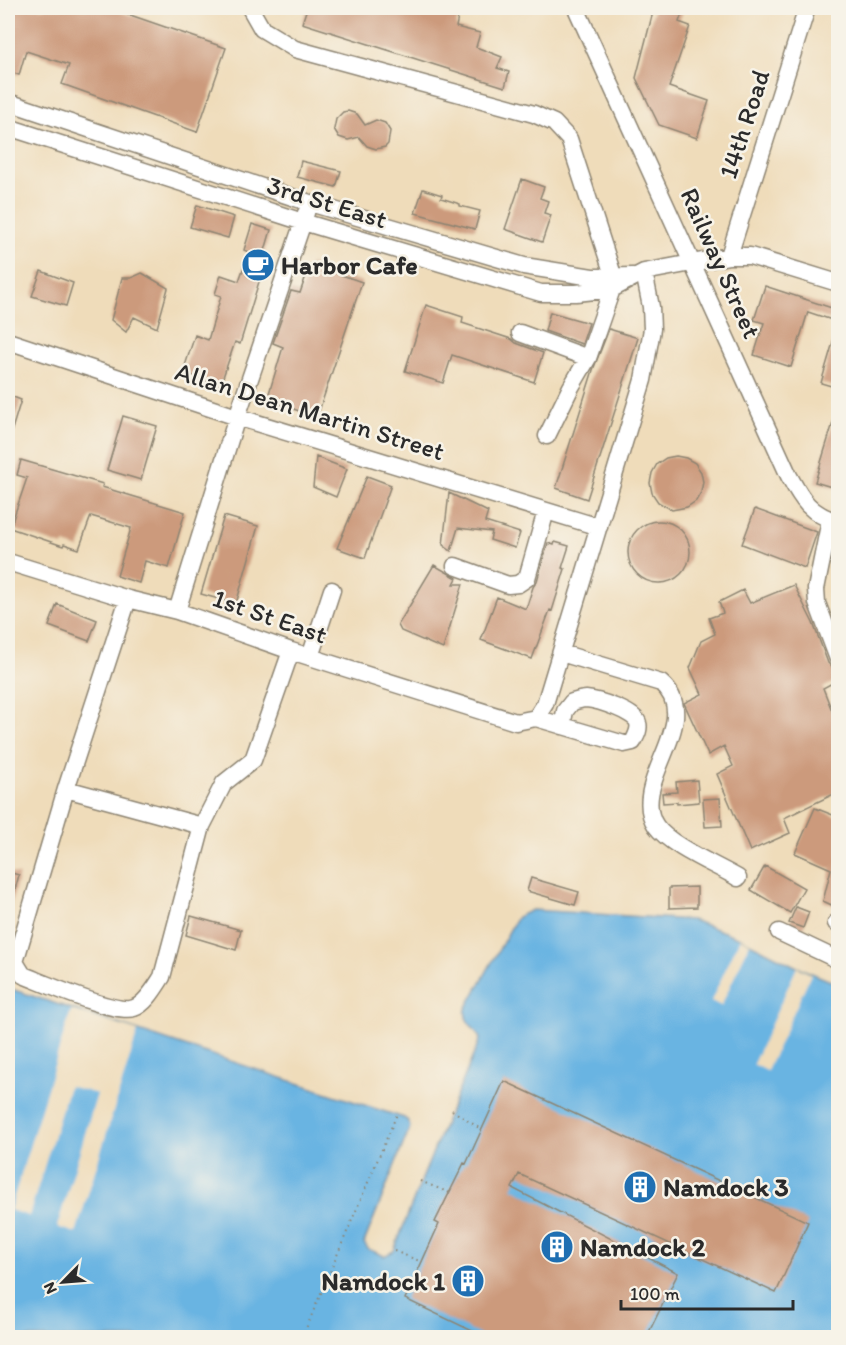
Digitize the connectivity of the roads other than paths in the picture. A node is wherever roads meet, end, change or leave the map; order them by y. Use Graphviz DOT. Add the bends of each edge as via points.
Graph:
graph roads {
  1 [pos="250,8"];
  2 [pos="576,8"];
  3 [pos="807,8"];
  4 [pos="8,102"];
  5 [pos="36,111"];
  6 [pos="8,127"];
  7 [pos="28,133"];
  8 [pos="310,203"];
  9 [pos="303,222"];
  10 [pos="729,256"];
  11 [pos="693,262"];
  12 [pos="639,274"];
  13 [pos="613,282"];
  14 [pos="838,283"];
  15 [pos="520,333"];
  16 [pos="8,340"];
  17 [pos="588,358"];
  18 [pos="237,417"];
  19 [pos="547,436"];
  20 [pos="546,511"];
  21 [pos="834,521"];
  22 [pos="599,527"];
  23 [pos="8,562"];
  24 [pos="455,566"];
  25 [pos="332,590"];
  26 [pos="128,599"];
  27 [pos="177,611"];
  28 [pos="822,618"];
  29 [pos="838,623"];
  30 [pos="291,651"];
  31 [pos="561,653"];
  32 [pos="310,657"];
  33 [pos="838,659"];
  34 [pos="536,718"];
  35 [pos="562,726"];
  36 [pos="66,789"];
  37 [pos="202,826"];
  38 [pos="738,878"];
  39 [pos="779,932"];
  40 [pos="838,960"];
  1 -- 13 [label="street" via="262,29 295,49 534,114 554,123 569,139"];
  2 -- 11 [label="street, Railway Street"];
  3 -- 10 [label="street, 14th Road"];
  4 -- 5 [label="street, 3rd St East"];
  5 -- 7 [label="street"];
  5 -- 8 [label="street, 3rd St East"];
  6 -- 7 [label="street, 3rd St East"];
  7 -- 9 [label="street, 3rd St East"];
  8 -- 9 [label="street"];
  8 -- 13 [label="street, 3rd St East" via="524,266"];
  9 -- 13 [label="street, 3rd St East" via="541,293 576,293"];
  9 -- 18 [label="street"];
  10 -- 11 [label="street, 3rd St East"];
  10 -- 14 [label="street, 3rd St East" via="750,256"];
  11 -- 12 [label="street, 3rd St East"];
  11 -- 21 [label="street, Railway Street" via="789,476 813,512"];
  12 -- 13 [label="street, 3rd St East"];
  12 -- 22 [label="street" via="651,307 652,328 643,380"];
  13 -- 17 [label="street"];
  15 -- 17 [label="street"];
  16 -- 18 [label="street, Allan Dean Martin Street"];
  17 -- 19 [label="street"];
  18 -- 20 [label="street, Allan Dean Martin Street"];
  18 -- 27 [label="street"];
  20 -- 22 [label="street, Allan Dean Martin Street"];
  20 -- 24 [label="street" via="527,578 518,584 508,585"];
  21 -- 28 [label="street" via="816,589"];
  22 -- 31 [label="street"];
  23 -- 26 [label="street, 1st St East"];
  25 -- 32 [label="street"];
  26 -- 27 [label="street, 1st St East"];
  26 -- 36 [label="street"];
  27 -- 30 [label="street, 1st St East"];
  28 -- 29 [label="street"];
  28 -- 33 [label="street"];
  30 -- 32 [label="street, 1st St East"];
  30 -- 37 [label="street" via="253,760 224,783"];
  31 -- 34 [label="street" via="545,704"];
  31 -- 38 [label="street" via="661,683 669,690 675,708 672,735 649,794 650,811 656,825 672,841"];
  32 -- 34 [label="street, 1st St East" via="516,722"];
  34 -- 35 [label="street"];
  36 -- 37 [label="street"];
  36 -- 37 [label="street" via="15,962 23,975 118,1010 136,1008 162,977"];
  39 -- 40 [label="street"];
}
